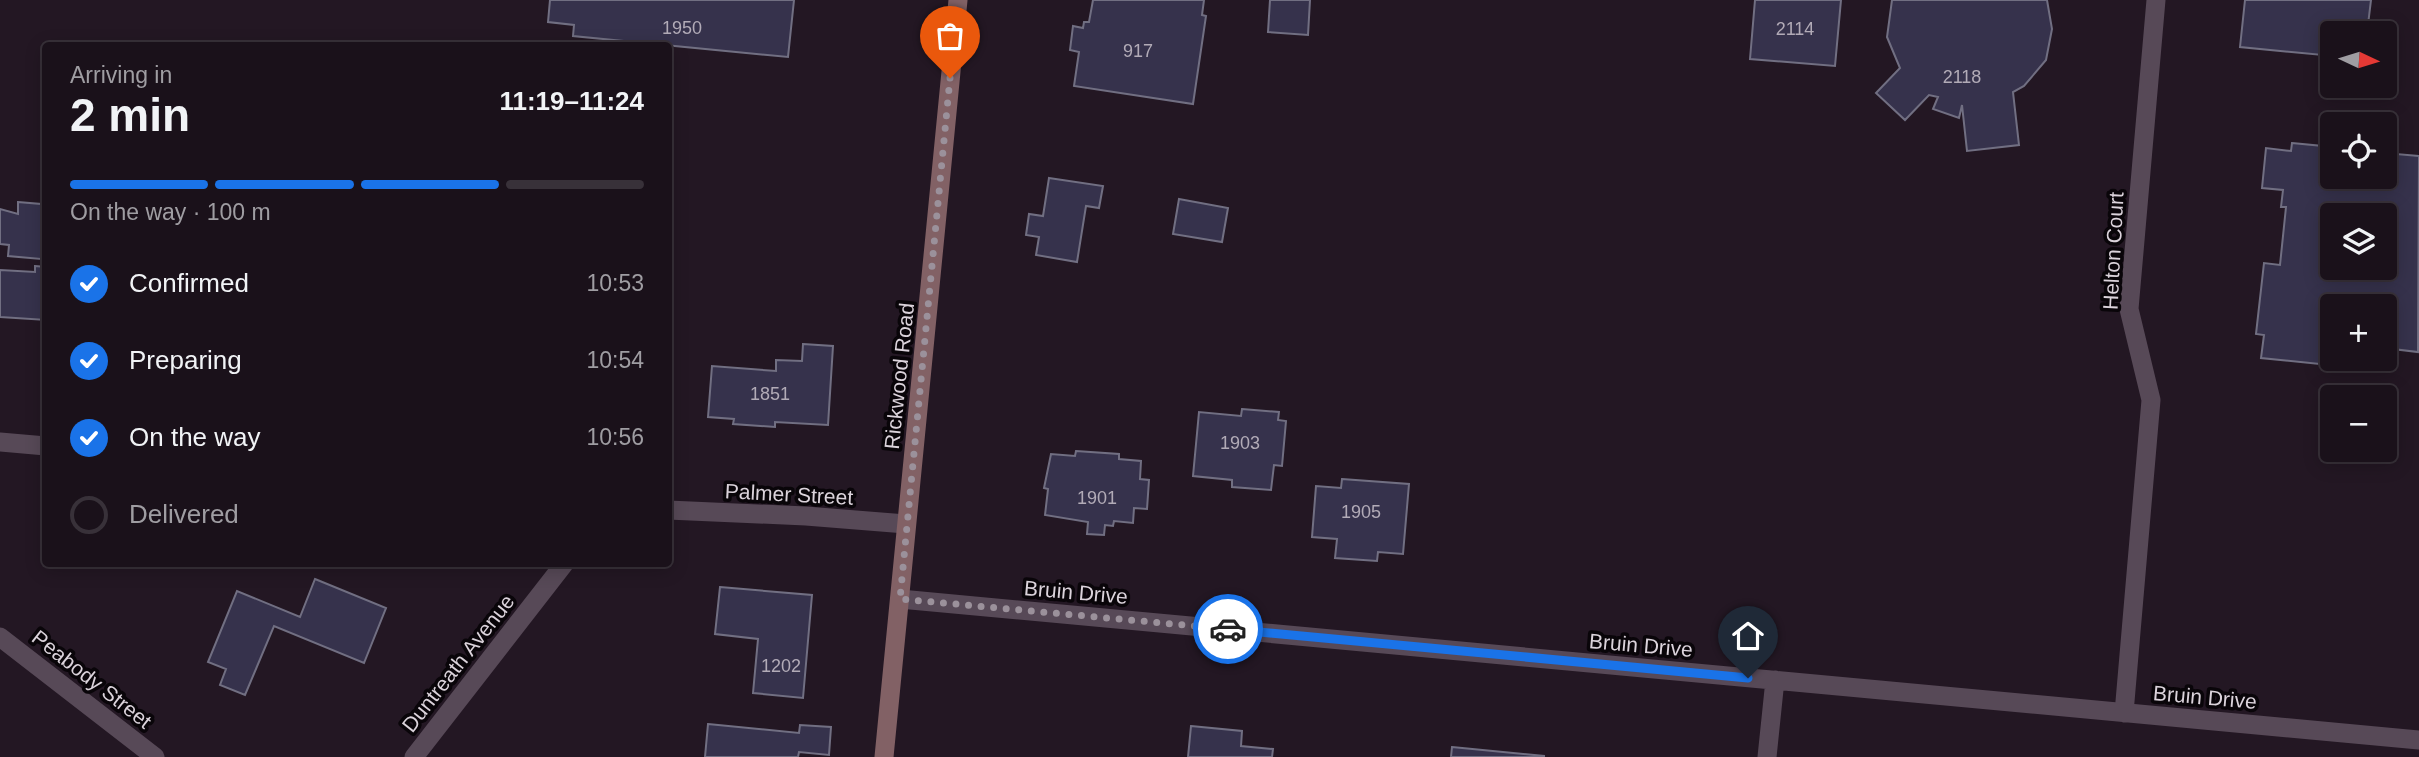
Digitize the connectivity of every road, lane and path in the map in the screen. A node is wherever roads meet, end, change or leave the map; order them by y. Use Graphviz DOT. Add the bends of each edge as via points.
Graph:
graph roads {
  1 [pos="958,0"];
  2 [pos="2156,0"];
  3 [pos="0,442"];
  4 [pos="42,446"];
  5 [pos="672,510"];
  6 [pos="906,524"];
  7 [pos="562,567"];
  8 [pos="900,599"];
  9 [pos="0,636"];
  10 [pos="1775,680"];
  11 [pos="2124,713"];
  12 [pos="2419,740"];
  13 [pos="155,757"];
  14 [pos="414,757"];
  15 [pos="884,757"];
  16 [pos="1767,757"];
  17 [pos="2417,757"];
  1 -- 6 [label="main road, Rickwood Road"];
  2 -- 11 [label="street, Helton Court" via="2129,309 2151,400"];
  3 -- 4 [label="street"];
  5 -- 6 [label="street, Palmer Street"];
  6 -- 8 [label="main road, Rickwood Road"];
  7 -- 14 [label="street, Duntreath Avenue"];
  8 -- 10 [label="street, Bruin Drive"];
  8 -- 15 [label="main road, Rickwood Road"];
  9 -- 13 [label="street, Peabody Street"];
  10 -- 11 [label="street, Bruin Drive"];
  10 -- 16 [label="street"];
  11 -- 12 [label="street, Bruin Drive"];
  12 -- 17 [label="street"];
}
